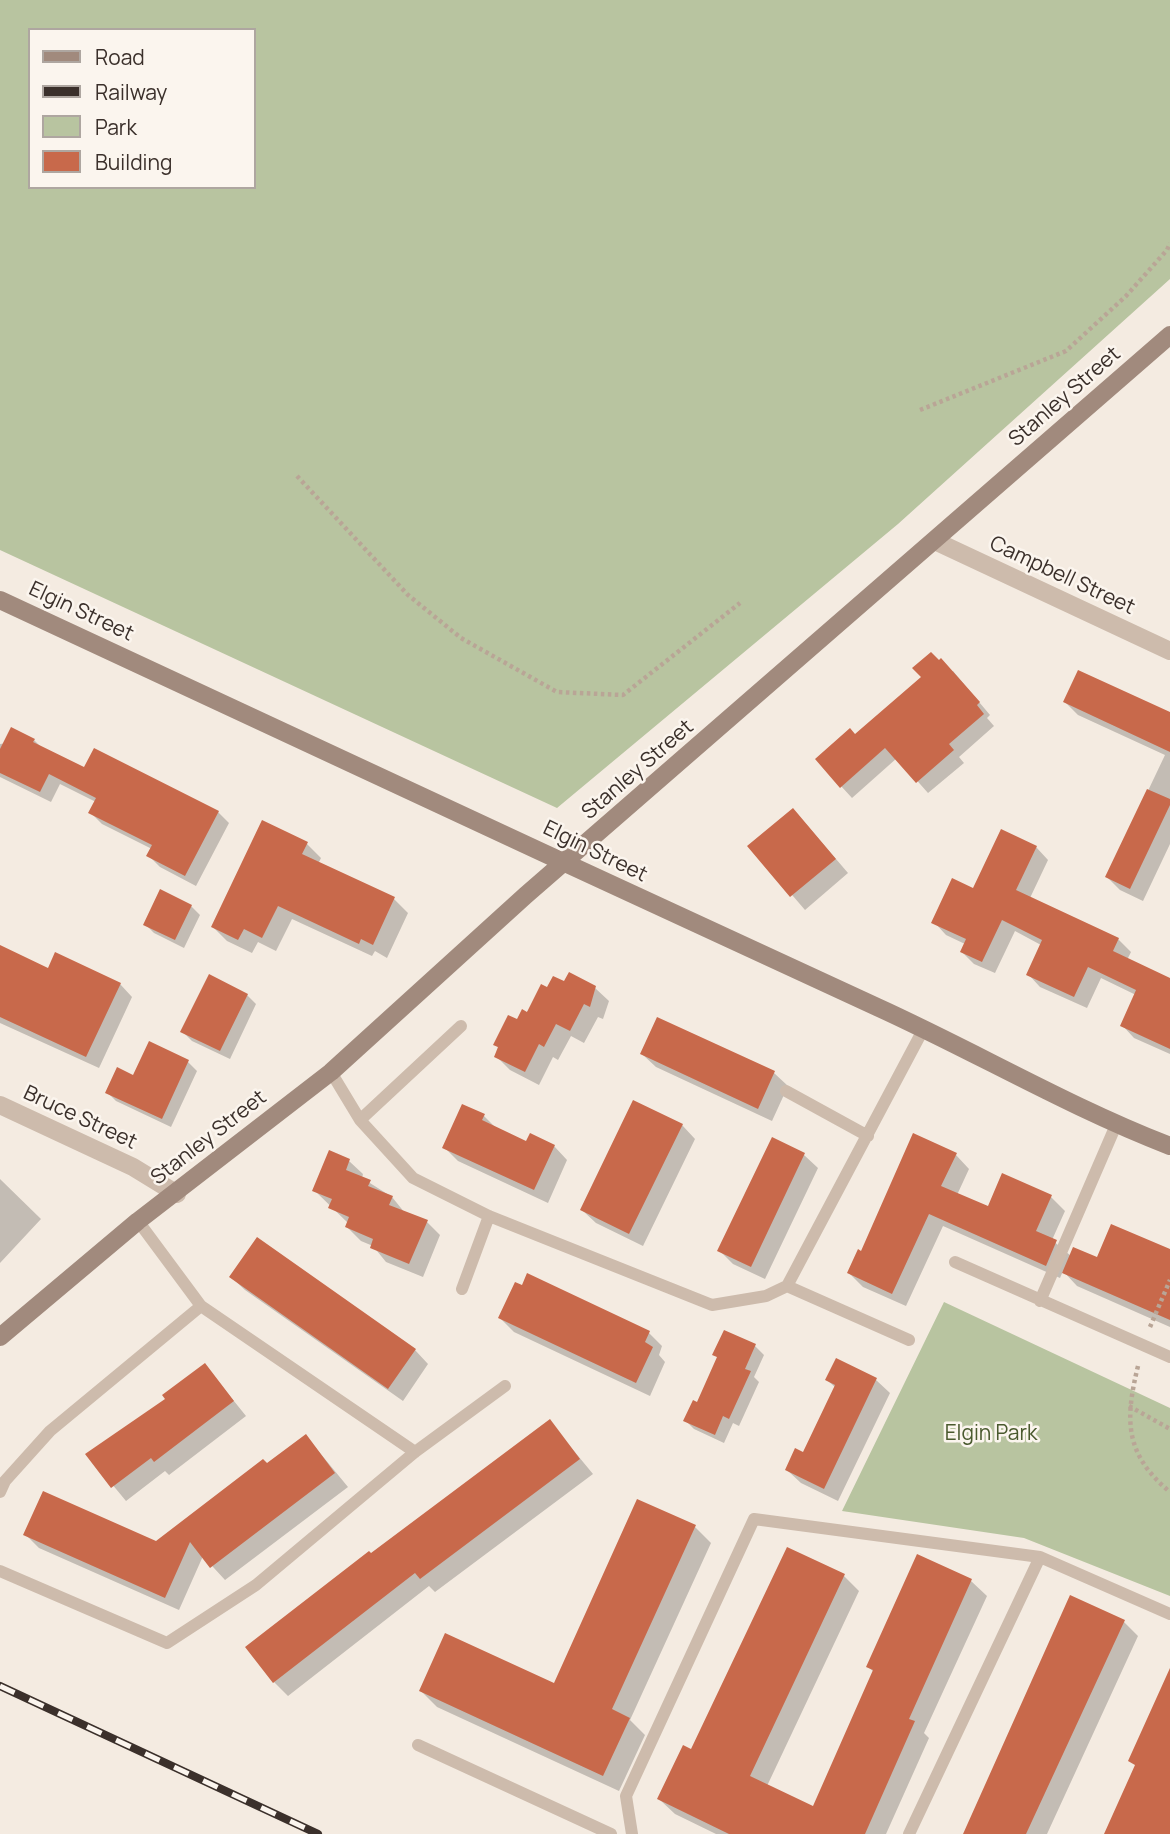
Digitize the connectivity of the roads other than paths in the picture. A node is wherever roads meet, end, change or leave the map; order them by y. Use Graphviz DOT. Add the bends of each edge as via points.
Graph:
graph roads {
  1 [pos="1170,335"];
  2 [pos="934,541"];
  3 [pos="0,600"];
  4 [pos="1170,652"];
  5 [pos="566,862"];
  6 [pos="461,1026"];
  7 [pos="924,1028"];
  8 [pos="331,1072"];
  9 [pos="786,1091"];
  10 [pos="0,1105"];
  11 [pos="360,1120"];
  12 [pos="1116,1125"];
  13 [pos="868,1136"];
  14 [pos="1170,1146"];
  15 [pos="177,1194"];
  16 [pos="489,1216"];
  17 [pos="138,1221"];
  18 [pos="955,1262"];
  19 [pos="787,1286"];
  20 [pos="462,1289"];
  21 [pos="1040,1301"];
  22 [pos="201,1306"];
  23 [pos="0,1337"];
  24 [pos="909,1340"];
  25 [pos="1170,1357"];
  26 [pos="505,1386"];
  27 [pos="415,1452"];
  28 [pos="0,1492"];
  29 [pos="1040,1557"];
  30 [pos="0,1570"];
  31 [pos="1170,1614"];
  32 [pos="418,1745"];
  33 [pos="611,1834"];
  34 [pos="632,1834"];
  35 [pos="909,1834"];
  1 -- 2 [label="street, Stanley Street"];
  2 -- 4 [label="street, Campbell Street"];
  2 -- 5 [label="street, Stanley Street"];
  3 -- 5 [label="street, Elgin Street"];
  5 -- 7 [label="street, Elgin Street"];
  5 -- 8 [label="street, Stanley Street"];
  6 -- 11 [label="lane"];
  7 -- 12 [label="street, Elgin Street"];
  7 -- 13 [label="lane"];
  8 -- 11 [label="lane"];
  8 -- 15 [label="street, Stanley Street"];
  9 -- 13 [label="lane"];
  10 -- 15 [label="street, Bruce Street" via="133,1167"];
  11 -- 16 [label="lane" via="414,1178"];
  12 -- 14 [label="street, Elgin Street"];
  12 -- 21 [label="lane"];
  13 -- 19 [label="lane"];
  15 -- 17 [label="street, Stanley Street"];
  16 -- 19 [label="lane" via="712,1305 766,1296"];
  16 -- 20 [label="lane"];
  17 -- 22 [label="lane"];
  17 -- 23 [label="street, Stanley Street"];
  18 -- 21 [label="lane"];
  19 -- 24 [label="lane"];
  21 -- 25 [label="lane"];
  22 -- 27 [label="lane"];
  22 -- 28 [label="lane" via="50,1431"];
  26 -- 27 [label="lane"];
  27 -- 30 [label="lane" via="256,1585 167,1643"];
  29 -- 31 [label="lane"];
  29 -- 34 [label="lane" via="754,1519 626,1796"];
  29 -- 35 [label="lane"];
  32 -- 33 [label="lane"];
}
